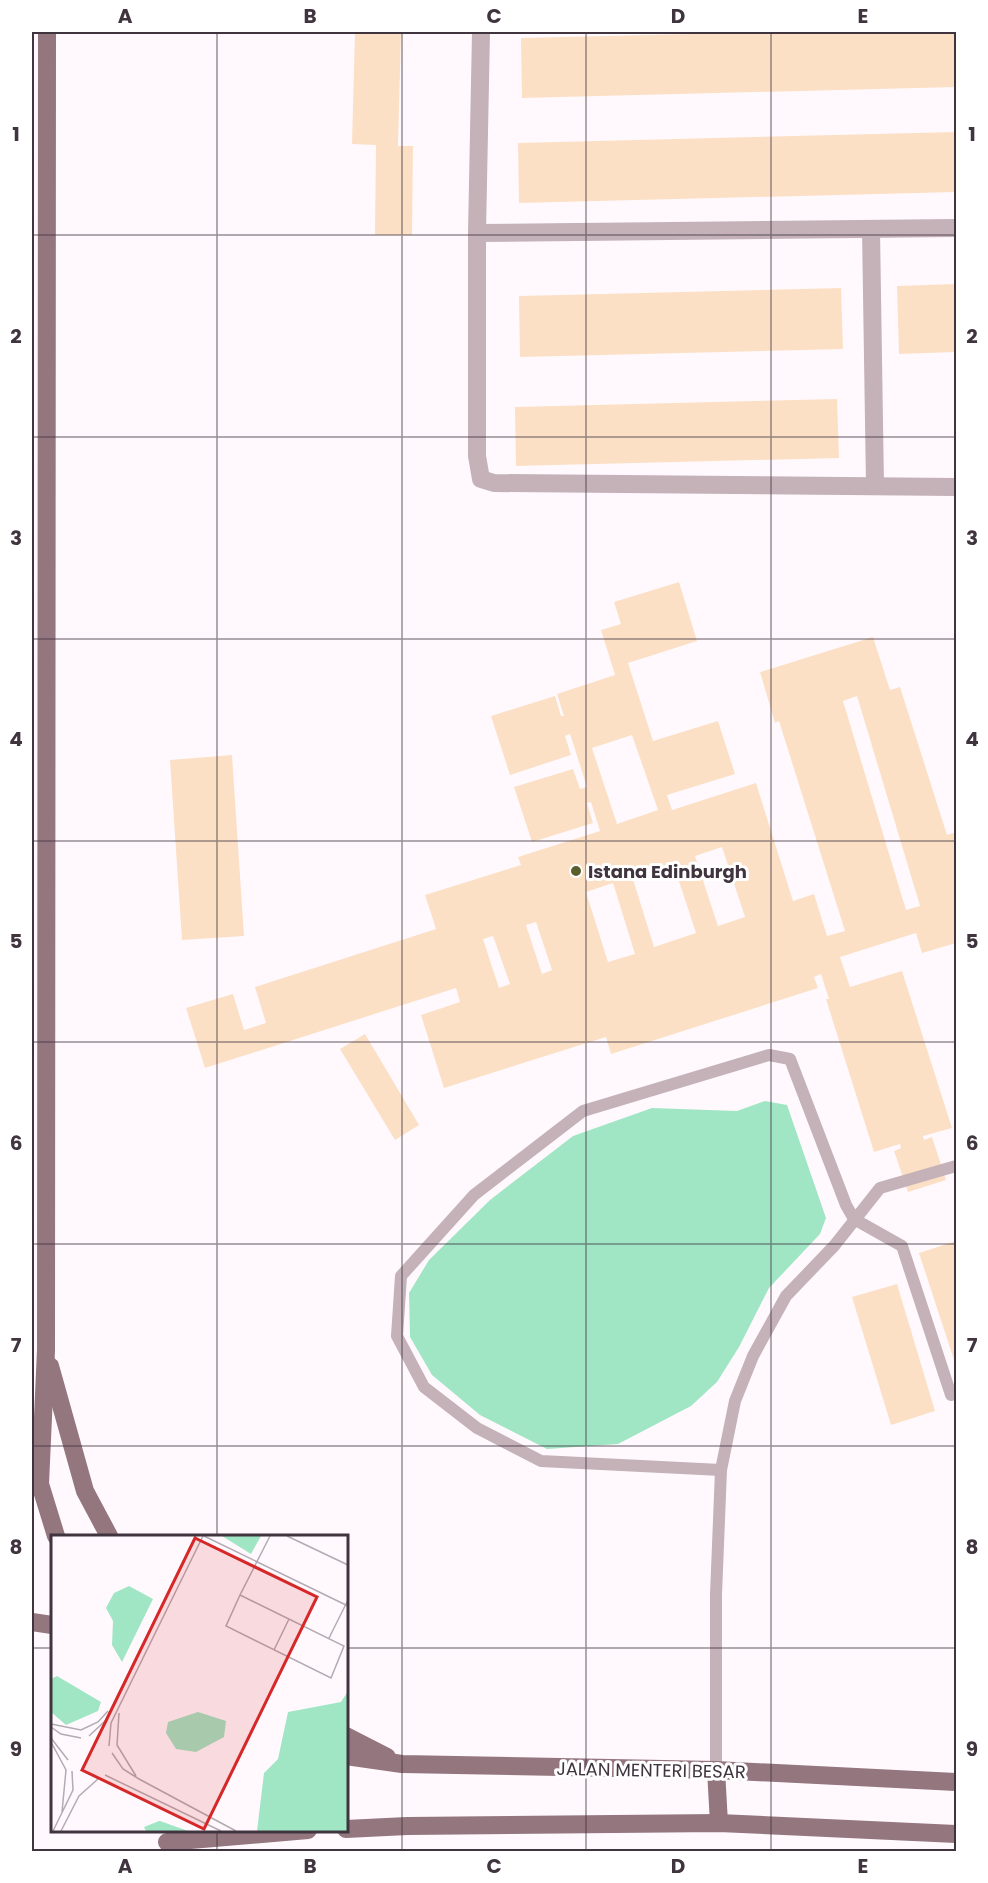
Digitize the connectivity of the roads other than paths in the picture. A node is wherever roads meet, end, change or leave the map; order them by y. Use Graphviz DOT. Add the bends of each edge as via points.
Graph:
graph roads {
  1 [pos="47,32"];
  2 [pos="481,32"];
  3 [pos="957,228"];
  4 [pos="871,230"];
  5 [pos="477,233"];
  6 [pos="875,485"];
  7 [pos="957,487"];
  8 [pos="957,1166"];
  9 [pos="854,1219"];
  10 [pos="46,1350"];
  11 [pos="957,1393"];
  12 [pos="721,1470"];
  13 [pos="56,1535"];
  14 [pos="108,1535"];
  15 [pos="32,1622"];
  16 [pos="51,1625"];
  17 [pos="348,1737"];
  18 [pos="348,1756"];
  19 [pos="402,1764"];
  20 [pos="716,1770"];
  21 [pos="957,1782"];
  22 [pos="719,1823"];
  23 [pos="348,1829"];
  24 [pos="282,1832"];
  25 [pos="957,1834"];
  26 [pos="166,1841"];
  1 -- 10 [label="main road"];
  2 -- 5 [label="street"];
  3 -- 4 [label="street"];
  4 -- 5 [label="street"];
  4 -- 6 [label="street"];
  5 -- 6 [label="street" via="477,456 481,479 495,483"];
  6 -- 7 [label="street"];
  8 -- 9 [label="lane" via="880,1188"];
  9 -- 11 [label="lane" via="902,1246 951,1395"];
  9 -- 12 [label="lane" via="786,1296 753,1356 735,1401"];
  9 -- 12 [label="lane" via="790,1059 769,1055 583,1111 474,1195 400,1276 398,1336 424,1387 477,1428 541,1461"];
  10 -- 13 [label="main road" via="40,1484"];
  10 -- 14 [label="main road" via="85,1491"];
  12 -- 20 [label="lane"];
  15 -- 16 [label="main road"];
  17 -- 19 [label="main road"];
  18 -- 19 [label="main road, JALAN MENTERI BESAR"];
  19 -- 20 [label="main road, JALAN MENTERI BESAR"];
  20 -- 21 [label="main road, JALAN MENTERI BESAR"];
  20 -- 22 [label="main road"];
  22 -- 23 [label="main road"];
  22 -- 25 [label="main road"];
  24 -- 26 [label="main road"];
}
